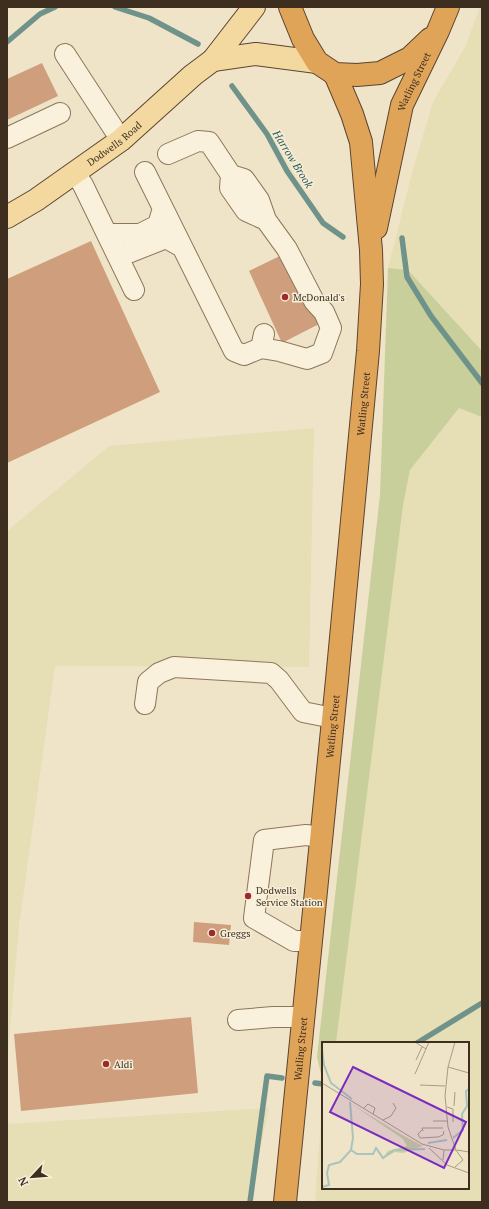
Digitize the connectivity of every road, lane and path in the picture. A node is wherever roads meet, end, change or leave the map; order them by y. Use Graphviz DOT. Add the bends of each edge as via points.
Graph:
graph roads {
  1 [pos="254,7"];
  2 [pos="290,7"];
  3 [pos="448,7"];
  4 [pos="438,32"];
  5 [pos="65,54"];
  6 [pos="213,60"];
  7 [pos="317,62"];
  8 [pos="335,74"];
  9 [pos="60,113"];
  10 [pos="7,138"];
  11 [pos="121,140"];
  12 [pos="168,154"];
  13 [pos="75,172"];
  14 [pos="145,172"];
  15 [pos="163,208"];
  16 [pos="7,217"];
  17 [pos="107,234"];
  18 [pos="182,247"];
  19 [pos="371,250"];
  20 [pos="118,257"];
  21 [pos="134,290"];
  22 [pos="145,704"];
  23 [pos="333,718"];
  24 [pos="321,837"];
  25 [pos="311,941"];
  26 [pos="304,1017"];
  27 [pos="238,1020"];
  28 [pos="285,1202"];
  1 -- 6 [label="main road, Dodwells Road"];
  2 -- 7 [label="highway" via="303,39"];
  3 -- 4 [label="highway, Watling Street"];
  4 -- 8 [label="highway" via="410,58 380,73"];
  4 -- 19 [label="highway, Watling Street" via="402,105"];
  5 -- 11 [label="lane"];
  6 -- 7 [label="main road, Dodwells Road" via="256,54"];
  6 -- 11 [label="main road, Dodwells Road"];
  7 -- 8 [label="highway"];
  8 -- 19 [label="highway, Watling Street" via="361,142"];
  9 -- 10 [label="lane"];
  11 -- 13 [label="main road, Dodwells Road"];
  12 -- 18 [label="lane" via="198,140 209,142 231,175 244,179 259,200 266,220 287,249 314,301 324,312 331,328 322,353 308,359 279,351 262,341 244,355 234,351"];
  13 -- 16 [label="main road, Dodwells Road"];
  13 -- 17 [label="lane"];
  14 -- 15 [label="lane"];
  15 -- 17 [label="lane" via="158,225 140,234"];
  15 -- 18 [label="lane"];
  17 -- 20 [label="lane"];
  18 -- 20 [label="lane" via="166,238"];
  19 -- 23 [label="highway, Watling Street" via="372,284 368,351"];
  20 -- 21 [label="lane"];
  22 -- 23 [label="lane" via="148,682 159,672 174,667 270,673 279,680 303,712"];
  23 -- 24 [label="highway, Watling Street"];
  24 -- 25 [label="highway, Watling Street"];
  24 -- 25 [label="lane" via="306,835 264,840 254,918 294,941"];
  25 -- 26 [label="highway, Watling Street"];
  26 -- 27 [label="lane"];
  26 -- 28 [label="highway, Watling Street"];
}
